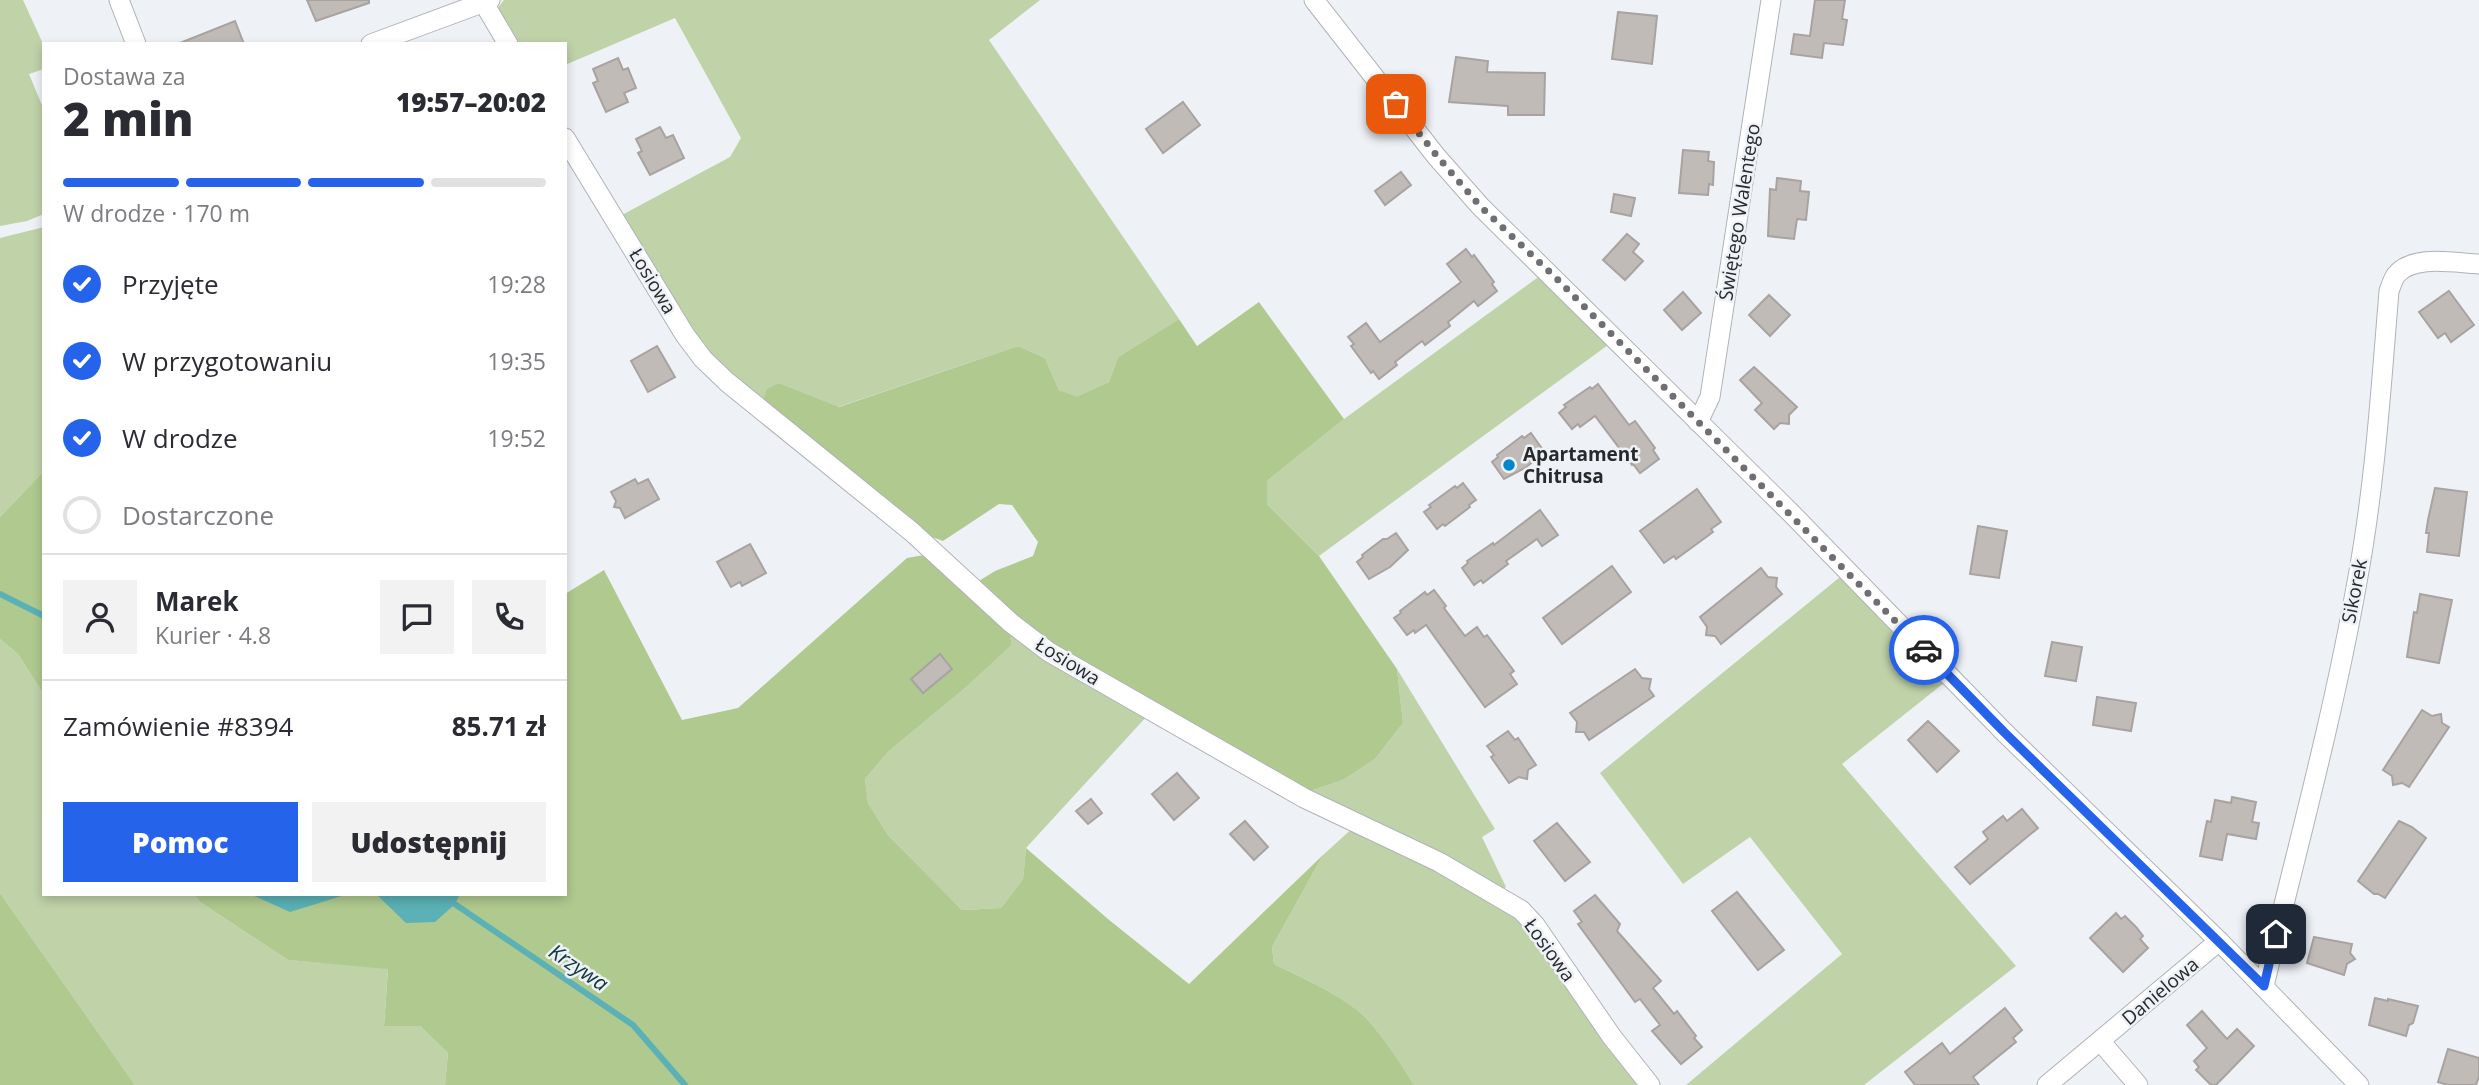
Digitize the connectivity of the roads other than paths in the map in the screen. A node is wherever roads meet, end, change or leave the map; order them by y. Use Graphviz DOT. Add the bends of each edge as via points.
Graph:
graph roads {
  1 [pos="119,0"];
  2 [pos="1314,0"];
  3 [pos="1771,0"];
  4 [pos="485,1"];
  5 [pos="135,42"];
  6 [pos="376,42"];
  7 [pos="507,42"];
  8 [pos="567,141"];
  9 [pos="2479,264"];
  10 [pos="1698,422"];
  11 [pos="2219,940"];
  12 [pos="2264,986"];
  13 [pos="2101,1042"];
  14 [pos="1650,1085"];
  15 [pos="2047,1085"];
  16 [pos="2138,1085"];
  17 [pos="2359,1085"];
  1 -- 5 [label="street"];
  2 -- 10 [label="street" via="1480,206"];
  3 -- 10 [label="street, Świętego Walentego" via="1710,397"];
  4 -- 6 [label="street"];
  4 -- 7 [label="street"];
  8 -- 14 [label="street, Łosiowa" via="685,335 727,382 912,532 1011,624 1049,652 1304,798 1439,862 1521,910"];
  9 -- 12 [label="street, Sikorek" via="2407,267 2396,275 2389,291 2375,464 2357,582"];
  10 -- 11 [label="street" via="2004,732"];
  11 -- 12 [label="street"];
  11 -- 13 [label="street, Danielowa"];
  12 -- 17 [label="street"];
  13 -- 15 [label="street, Danielowa"];
  13 -- 16 [label="street"];
}
